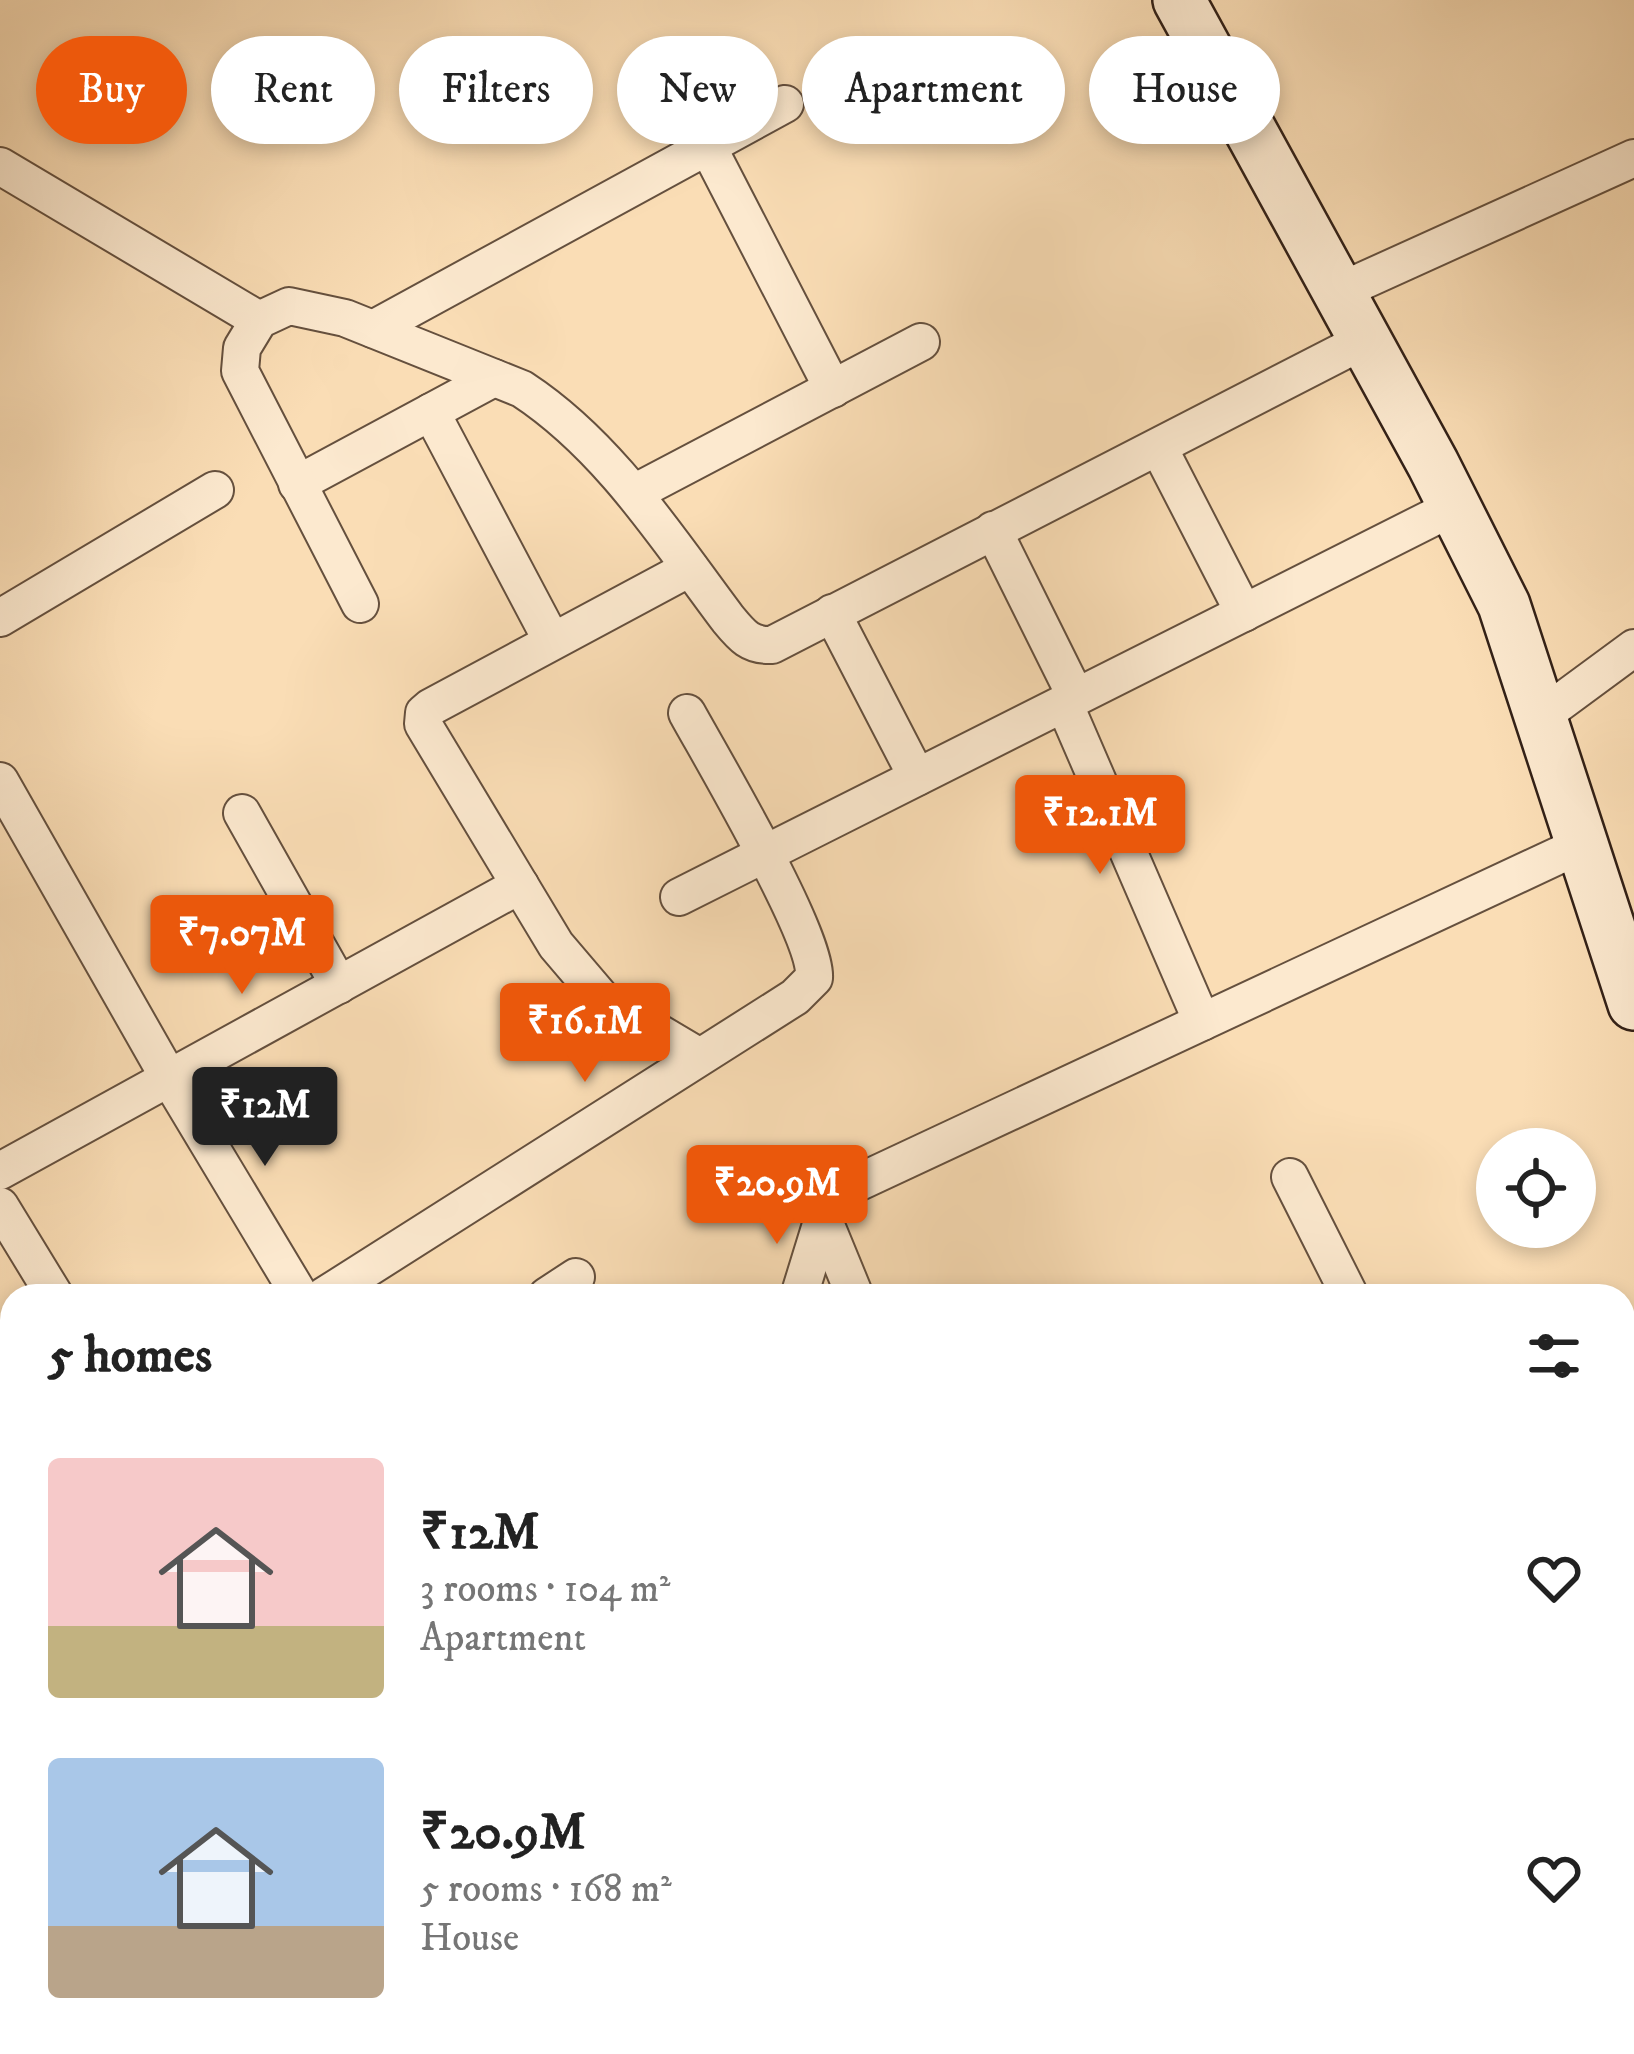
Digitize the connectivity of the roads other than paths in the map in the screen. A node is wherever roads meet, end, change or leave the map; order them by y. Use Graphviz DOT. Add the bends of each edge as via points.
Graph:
graph roads {
  1 [pos="1179,0"];
  2 [pos="785,104"];
  3 [pos="708,147"];
  4 [pos="1634,158"];
  5 [pos="0,166"];
  6 [pos="1336,293"];
  7 [pos="260,320"];
  8 [pos="373,329"];
  9 [pos="1364,341"];
  10 [pos="921,342"];
  11 [pos="494,378"];
  12 [pos="833,389"];
  13 [pos="431,412"];
  14 [pos="1159,448"];
  15 [pos="297,484"];
  16 [pos="215,490"];
  17 [pos="634,494"];
  18 [pos="1454,507"];
  19 [pos="993,530"];
  20 [pos="690,568"];
  21 [pos="360,604"];
  22 [pos="832,613"];
  23 [pos="1244,613"];
  24 [pos="0,619"];
  25 [pos="552,641"];
  26 [pos="1634,648"];
  27 [pos="1070,700"];
  28 [pos="687,713"];
  29 [pos="1543,715"];
  30 [pos="917,777"];
  31 [pos="0,781"];
  32 [pos="242,813"];
  33 [pos="1583,844"];
  34 [pos="763,852"];
  35 [pos="520,886"];
  36 [pos="679,897"];
  37 [pos="339,985"];
  38 [pos="1634,1004"];
  39 [pos="1202,1022"];
  40 [pos="698,1056"];
  41 [pos="169,1078"];
  42 [pos="0,1172"];
  43 [pos="1290,1178"];
  44 [pos="0,1206"];
  45 [pos="823,1218"];
  46 [pos="48,1284"];
  47 [pos="293,1284"];
  48 [pos="343,1284"];
  49 [pos="804,1284"];
  50 [pos="850,1284"];
  51 [pos="1344,1284"];
  1 -- 6 [label="street"];
  2 -- 3 [label="street"];
  3 -- 8 [label="street"];
  3 -- 12 [label="street"];
  4 -- 6 [label="street"];
  5 -- 7 [label="street"];
  6 -- 9 [label="street"];
  7 -- 8 [label="street" via="289,306"];
  7 -- 15 [label="street" via="242,348 240,371"];
  8 -- 11 [label="street"];
  9 -- 14 [label="street"];
  9 -- 18 [label="street"];
  10 -- 12 [label="street"];
  11 -- 13 [label="street"];
  11 -- 17 [label="street" via="548,406"];
  12 -- 17 [label="street"];
  13 -- 15 [label="street"];
  13 -- 25 [label="street"];
  14 -- 19 [label="street"];
  14 -- 23 [label="street"];
  15 -- 21 [label="street"];
  16 -- 24 [label="street"];
  17 -- 20 [label="street"];
  18 -- 23 [label="street"];
  18 -- 29 [label="street" via="1504,604"];
  19 -- 22 [label="street"];
  19 -- 27 [label="street"];
  20 -- 22 [label="street" via="757,646"];
  20 -- 25 [label="street"];
  22 -- 30 [label="street"];
  23 -- 27 [label="street"];
  25 -- 35 [label="street" via="424,712 423,724"];
  26 -- 29 [label="street"];
  27 -- 30 [label="street"];
  27 -- 39 [label="street"];
  28 -- 34 [label="street"];
  29 -- 33 [label="street"];
  30 -- 34 [label="street"];
  31 -- 41 [label="street"];
  32 -- 37 [label="street"];
  33 -- 38 [label="street"];
  33 -- 39 [label="street"];
  34 -- 36 [label="street"];
  34 -- 40 [label="street" via="811,952 814,978"];
  35 -- 37 [label="street"];
  35 -- 40 [label="street" via="602,999"];
  37 -- 41 [label="street"];
  39 -- 45 [label="street" via="836,1193 821,1208"];
  40 -- 48 [label="street"];
  41 -- 42 [label="street"];
  41 -- 47 [label="street"];
  43 -- 51 [label="street"];
  44 -- 46 [label="street"];
  45 -- 49 [label="street"];
  45 -- 50 [label="street"];
}
